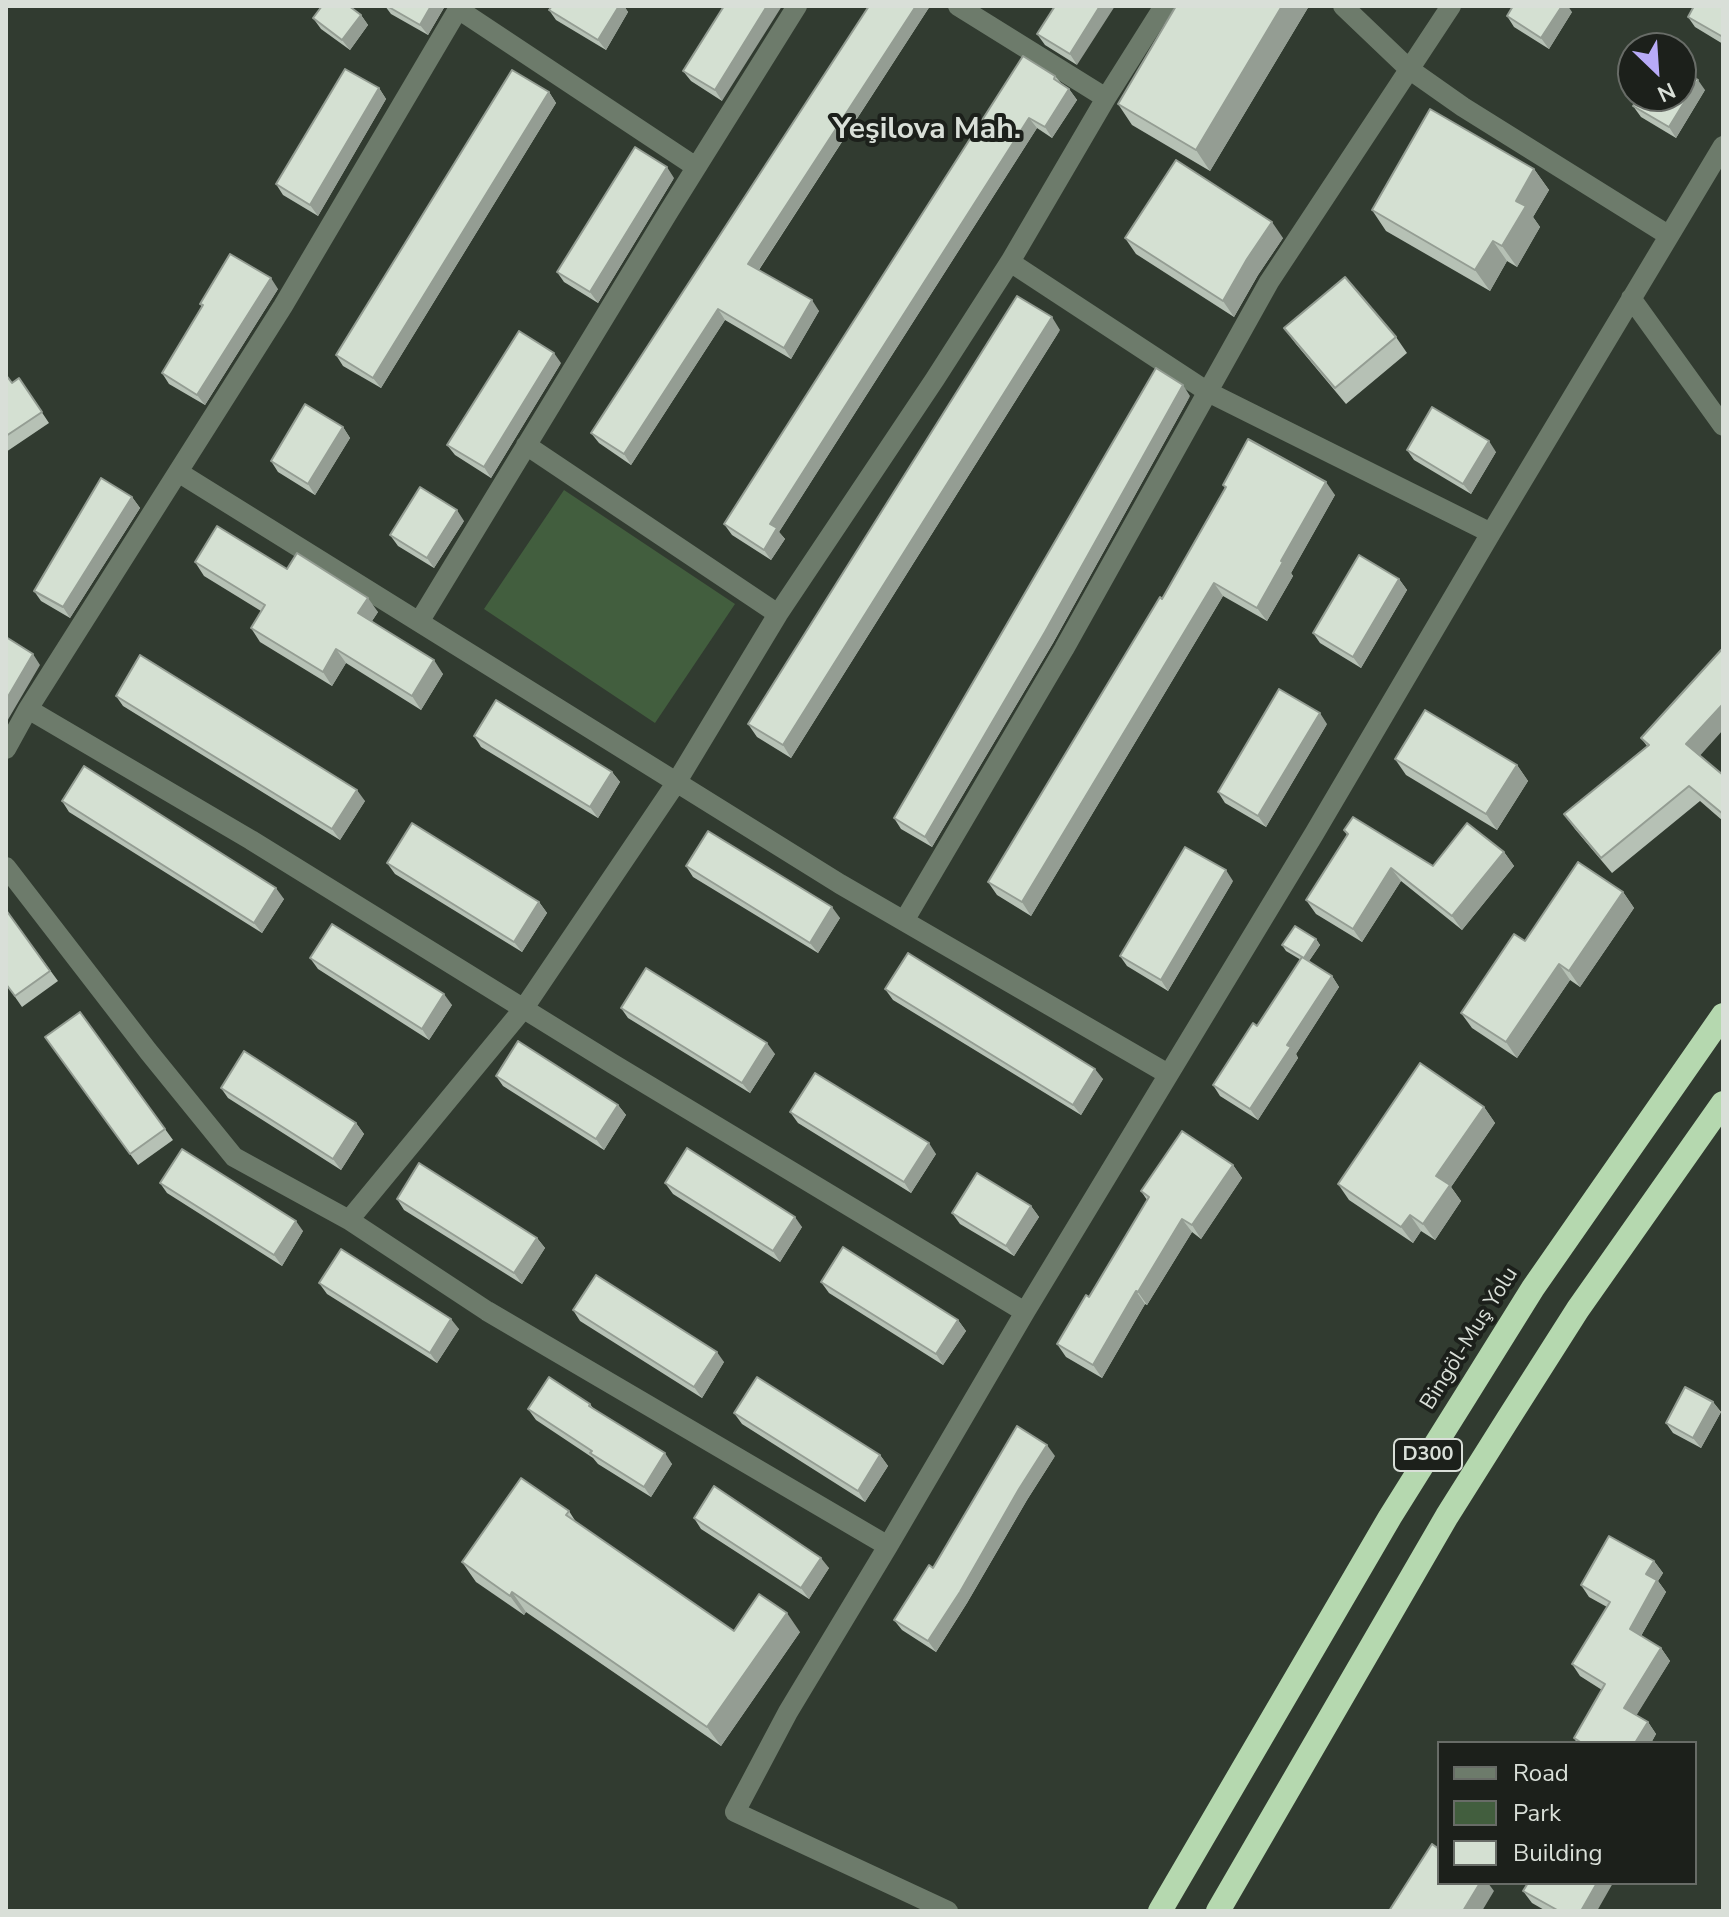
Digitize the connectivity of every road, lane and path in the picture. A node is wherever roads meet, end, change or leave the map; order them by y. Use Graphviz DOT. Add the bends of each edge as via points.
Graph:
graph roads {
  1 [pos="797,6"];
  2 [pos="958,6"];
  3 [pos="1164,6"];
  4 [pos="1343,6"];
  5 [pos="1451,6"];
  6 [pos="459,7"];
  7 [pos="1409,69"];
  8 [pos="1106,98"];
  9 [pos="1723,146"];
  10 [pos="696,167"];
  11 [pos="1668,235"];
  12 [pos="1010,262"];
  13 [pos="1631,298"];
  14 [pos="1208,392"];
  15 [pos="1723,426"];
  16 [pos="526,445"];
  17 [pos="178,472"];
  18 [pos="1491,533"];
  19 [pos="778,614"];
  20 [pos="419,622"];
  21 [pos="28,709"];
  22 [pos="6,749"];
  23 [pos="676,783"];
  24 [pos="6,867"];
  25 [pos="904,921"];
  26 [pos="524,1008"];
  27 [pos="1723,1015"];
  28 [pos="1168,1074"];
  29 [pos="1723,1103"];
  30 [pos="349,1220"];
  31 [pos="1025,1312"];
  32 [pos="888,1546"];
  33 [pos="948,1911"];
  34 [pos="1160,1911"];
  35 [pos="1218,1911"];
  1 -- 10 [label="street"];
  2 -- 8 [label="street"];
  3 -- 8 [label="street"];
  4 -- 7 [label="street"];
  5 -- 7 [label="street"];
  6 -- 10 [label="street"];
  6 -- 17 [label="street" via="283,306"];
  7 -- 11 [label="street"];
  7 -- 14 [label="street" via="1269,282"];
  8 -- 12 [label="street"];
  9 -- 11 [label="street"];
  10 -- 16 [label="street"];
  11 -- 13 [label="street"];
  12 -- 14 [label="street"];
  12 -- 19 [label="street"];
  13 -- 15 [label="street"];
  13 -- 18 [label="street"];
  14 -- 18 [label="street"];
  14 -- 25 [label="street"];
  16 -- 19 [label="street"];
  16 -- 20 [label="street"];
  17 -- 20 [label="street"];
  17 -- 21 [label="street"];
  18 -- 28 [label="street"];
  19 -- 23 [label="street"];
  20 -- 23 [label="street"];
  21 -- 22 [label="street"];
  21 -- 26 [label="street"];
  23 -- 25 [label="street"];
  23 -- 26 [label="street"];
  24 -- 30 [label="street" via="234,1157"];
  25 -- 28 [label="street"];
  26 -- 30 [label="street"];
  26 -- 31 [label="street"];
  27 -- 34 [label="highway, Bingöl-Muş Yolu / D300" via="1485,1364"];
  28 -- 31 [label="street"];
  29 -- 35 [label="highway, D300" via="1578,1309 1447,1516"];
  30 -- 32 [label="street" via="487,1311"];
  31 -- 32 [label="street"];
  32 -- 33 [label="street" via="735,1812"];
}
